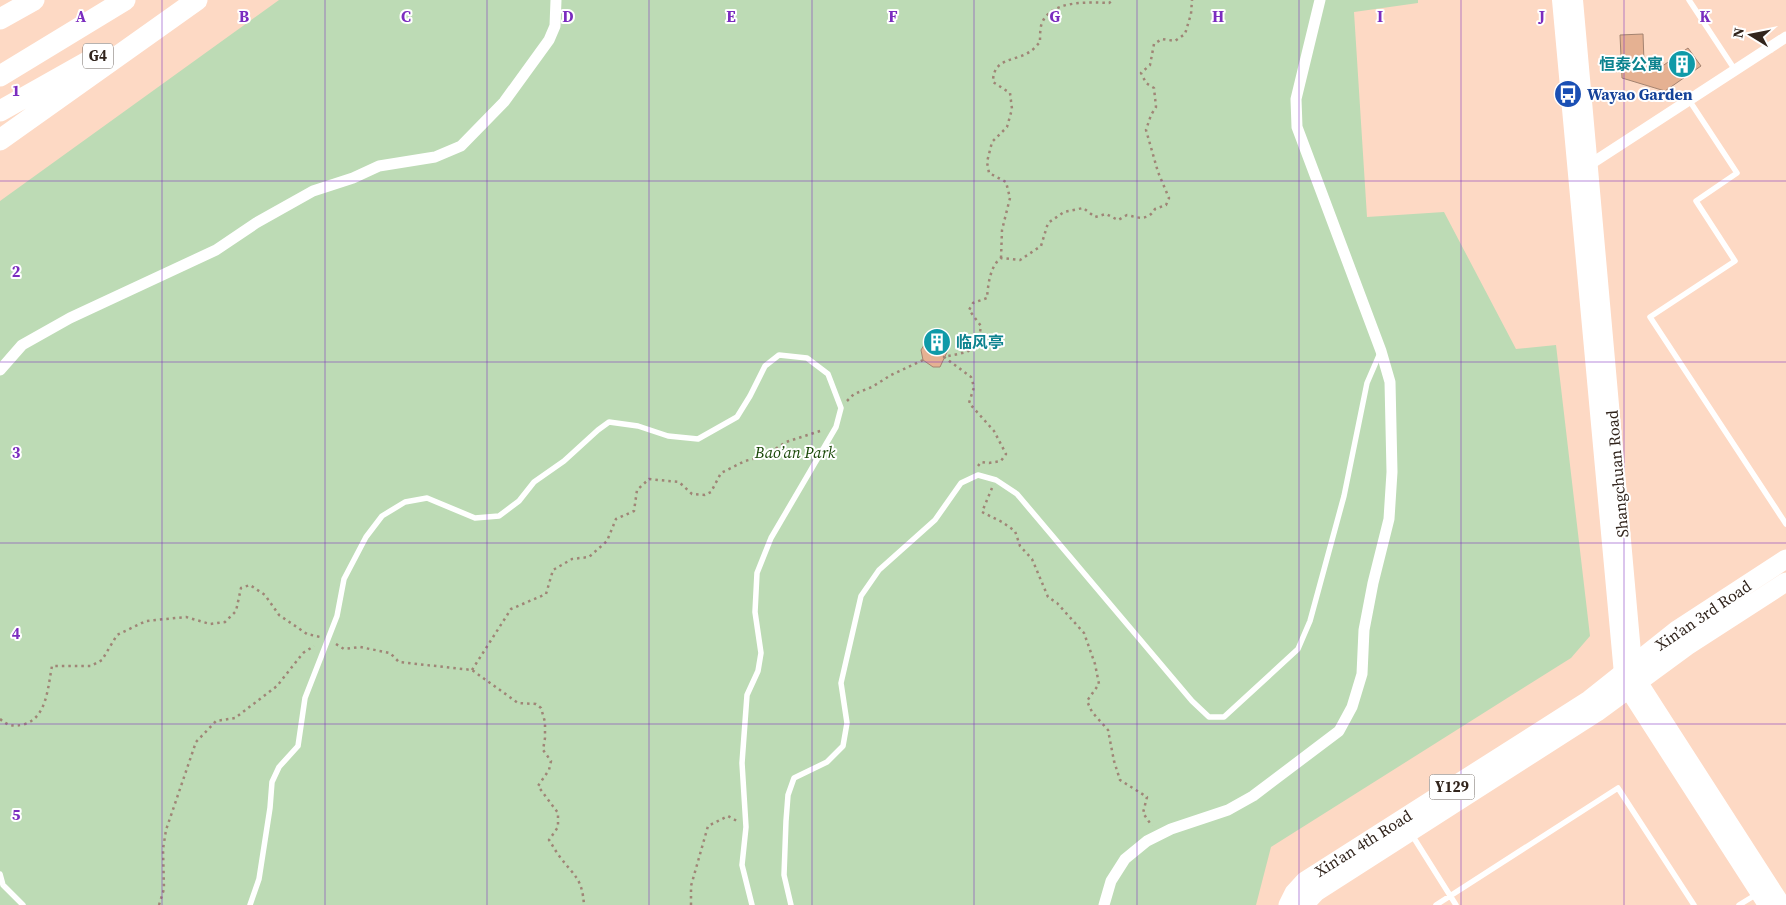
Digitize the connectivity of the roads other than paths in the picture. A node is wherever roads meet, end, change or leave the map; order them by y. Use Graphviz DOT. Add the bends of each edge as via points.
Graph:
graph roads {
  1 [pos="34,0"];
  2 [pos="124,0"];
  3 [pos="197,0"];
  4 [pos="556,0"];
  5 [pos="1320,0"];
  6 [pos="1560,0"];
  7 [pos="1575,0"];
  8 [pos="1689,0"];
  9 [pos="0,19"];
  10 [pos="1786,37"];
  11 [pos="1735,70"];
  12 [pos="0,76"];
  13 [pos="1689,100"];
  14 [pos="0,111"];
  15 [pos="0,140"];
  16 [pos="1590,164"];
  17 [pos="1576,173"];
  18 [pos="1381,351"];
  19 [pos="0,370"];
  20 [pos="1786,524"];
  21 [pos="1786,559"];
  22 [pos="1786,582"];
  23 [pos="1631,679"];
  24 [pos="1409,832"];
  25 [pos="0,874"];
  26 [pos="1450,896"];
  27 [pos="1762,899"];
  28 [pos="23,905"];
  29 [pos="250,905"];
  30 [pos="752,905"];
  31 [pos="791,905"];
  32 [pos="1104,905"];
  33 [pos="1288,905"];
  34 [pos="1304,905"];
  35 [pos="1436,905"];
  36 [pos="1456,905"];
  37 [pos="1694,905"];
  38 [pos="1739,905"];
  39 [pos="1784,905"];
  1 -- 9 [label="highway"];
  2 -- 12 [label="highway, G4"];
  3 -- 14 [label="highway, G4"];
  3 -- 15 [label="highway"];
  4 -- 19 [label="street" via="555,26 549,40 504,102 461,146 435,157 379,166 313,191 216,250 70,318 22,345"];
  5 -- 18 [label="street" via="1296,99 1297,127"];
  6 -- 17 [label="main road, Shangchuan Road"];
  7 -- 16 [label="main road, Shangchuan Road"];
  8 -- 11 [label="lane"];
  10 -- 11 [label="street"];
  11 -- 13 [label="street"];
  13 -- 16 [label="street"];
  13 -- 20 [label="lane" via="1737,173 1696,200 1735,261 1650,317"];
  16 -- 17 [label="street"];
  16 -- 23 [label="main road, Shangchuan Road"];
  17 -- 23 [label="main road, Shangchuan Road"];
  18 -- 31 [label="lane" via="1367,383 1344,496 1310,620 1298,649 1224,717 1209,717 1192,702 1017,494 996,480 978,475 961,483 935,520 879,570 861,596 841,683 847,723 843,746 827,762 794,778 788,795 784,876"];
  18 -- 32 [label="street" via="1390,382 1392,472 1389,519 1364,630 1362,674 1352,707 1339,731 1253,796 1228,810 1171,829 1147,841 1125,859 1111,881"];
  21 -- 23 [label="main road, Xin’an 3rd Road" via="1677,630"];
  22 -- 23 [label="main road, Xin’an 3rd Road / Y129"];
  23 -- 24 [label="main road, Xin'an 4th Road / Y129" via="1597,712"];
  23 -- 27 [label="main road, Shangchuan Road"];
  23 -- 33 [label="main road, Xin'an 4th Road / Y129" via="1589,700 1305,881"];
  23 -- 39 [label="main road, Shangchuan Road"];
  24 -- 26 [label="lane"];
  24 -- 34 [label="main road, Xin'an 4th Road / Y129" via="1316,892"];
  25 -- 28 [label="lane" via="3,885"];
  26 -- 35 [label="lane"];
  26 -- 36 [label="lane"];
  26 -- 37 [label="lane" via="1618,788"];
  27 -- 38 [label="lane"];
  29 -- 30 [label="lane" via="259,879 272,782 279,767 298,746 306,698 337,616 344,579 366,537 382,516 405,502 428,498 475,518 499,516 519,502 534,482 609,422 638,426 668,436 698,439 737,418 764,366 779,355 807,358 828,374 841,408 836,427 771,538 756,573 755,612 761,653 758,671 746,695 742,763 746,827 742,865"];
}
